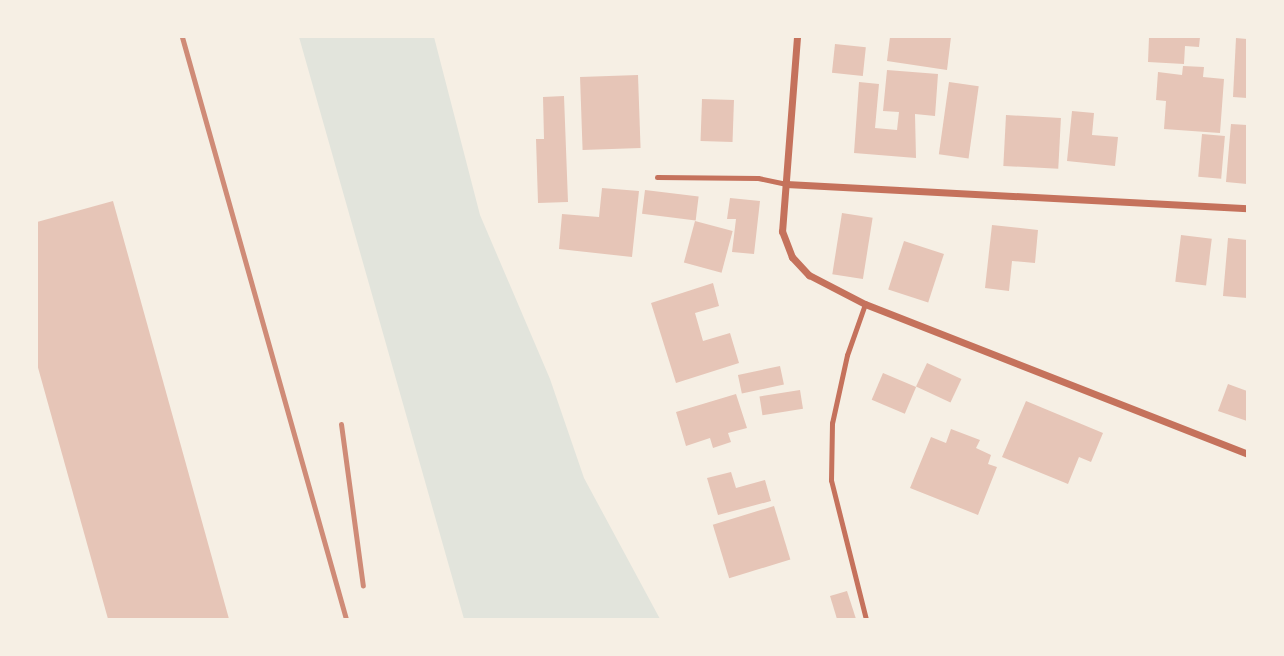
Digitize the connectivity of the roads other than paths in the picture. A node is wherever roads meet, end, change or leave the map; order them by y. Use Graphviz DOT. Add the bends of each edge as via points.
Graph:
graph roads {
  1 [pos="797,37"];
  2 [pos="657,177"];
  3 [pos="786,184"];
  4 [pos="1247,208"];
  5 [pos="865,304"];
  6 [pos="1247,454"];
  7 [pos="866,619"];
  1 -- 3 [label="street"];
  2 -- 3 [label="lane" via="758,178"];
  3 -- 4 [label="street"];
  3 -- 5 [label="street" via="782,231 792,257 809,275"];
  5 -- 6 [label="street"];
  5 -- 7 [label="lane" via="847,355 832,423 831,480"];
}
